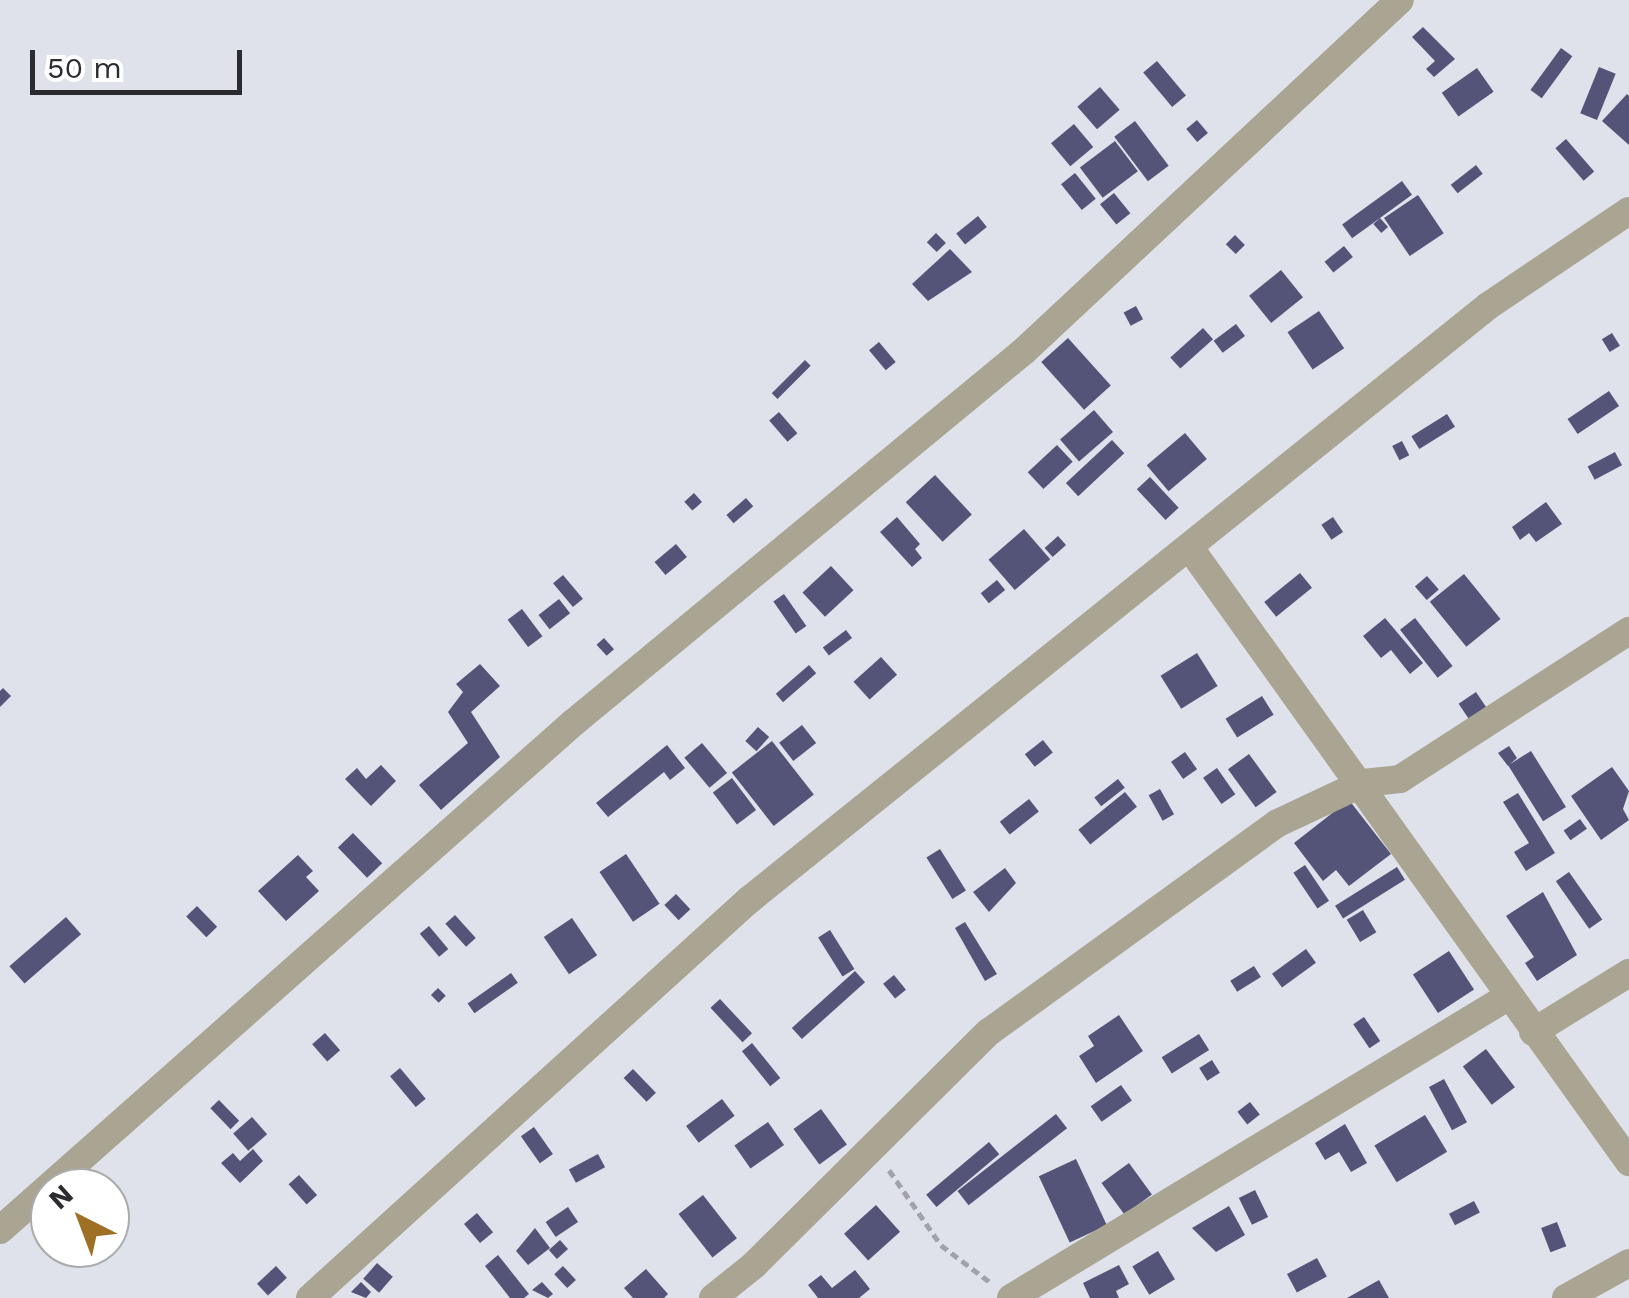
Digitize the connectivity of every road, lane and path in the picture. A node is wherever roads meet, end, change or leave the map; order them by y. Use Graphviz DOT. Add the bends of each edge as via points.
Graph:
graph roads {
  1 [pos="1400,0"];
  2 [pos="1629,211"];
  3 [pos="1190,548"];
  4 [pos="1629,631"];
  5 [pos="1363,782"];
  6 [pos="1629,973"];
  7 [pos="1509,996"];
  8 [pos="1533,1032"];
  9 [pos="873,1148"];
  10 [pos="1629,1162"];
  11 [pos="0,1230"];
  12 [pos="1629,1263"];
  13 [pos="310,1298"];
  14 [pos="713,1298"];
  15 [pos="1010,1298"];
  16 [pos="1566,1298"];
  1 -- 11 [label="street" via="1024,350 573,723"];
  2 -- 3 [label="street" via="1488,306"];
  3 -- 5 [label="street"];
  3 -- 13 [label="street" via="749,900"];
  4 -- 5 [label="street" via="1400,779"];
  5 -- 7 [label="street"];
  5 -- 9 [label="street" via="1278,823 989,1032"];
  6 -- 8 [label="street"];
  7 -- 8 [label="street"];
  7 -- 15 [label="street"];
  8 -- 10 [label="street"];
  9 -- 14 [label="street"];
  9 -- 15 [label="path" via="942,1246"];
  12 -- 16 [label="street"];
}
